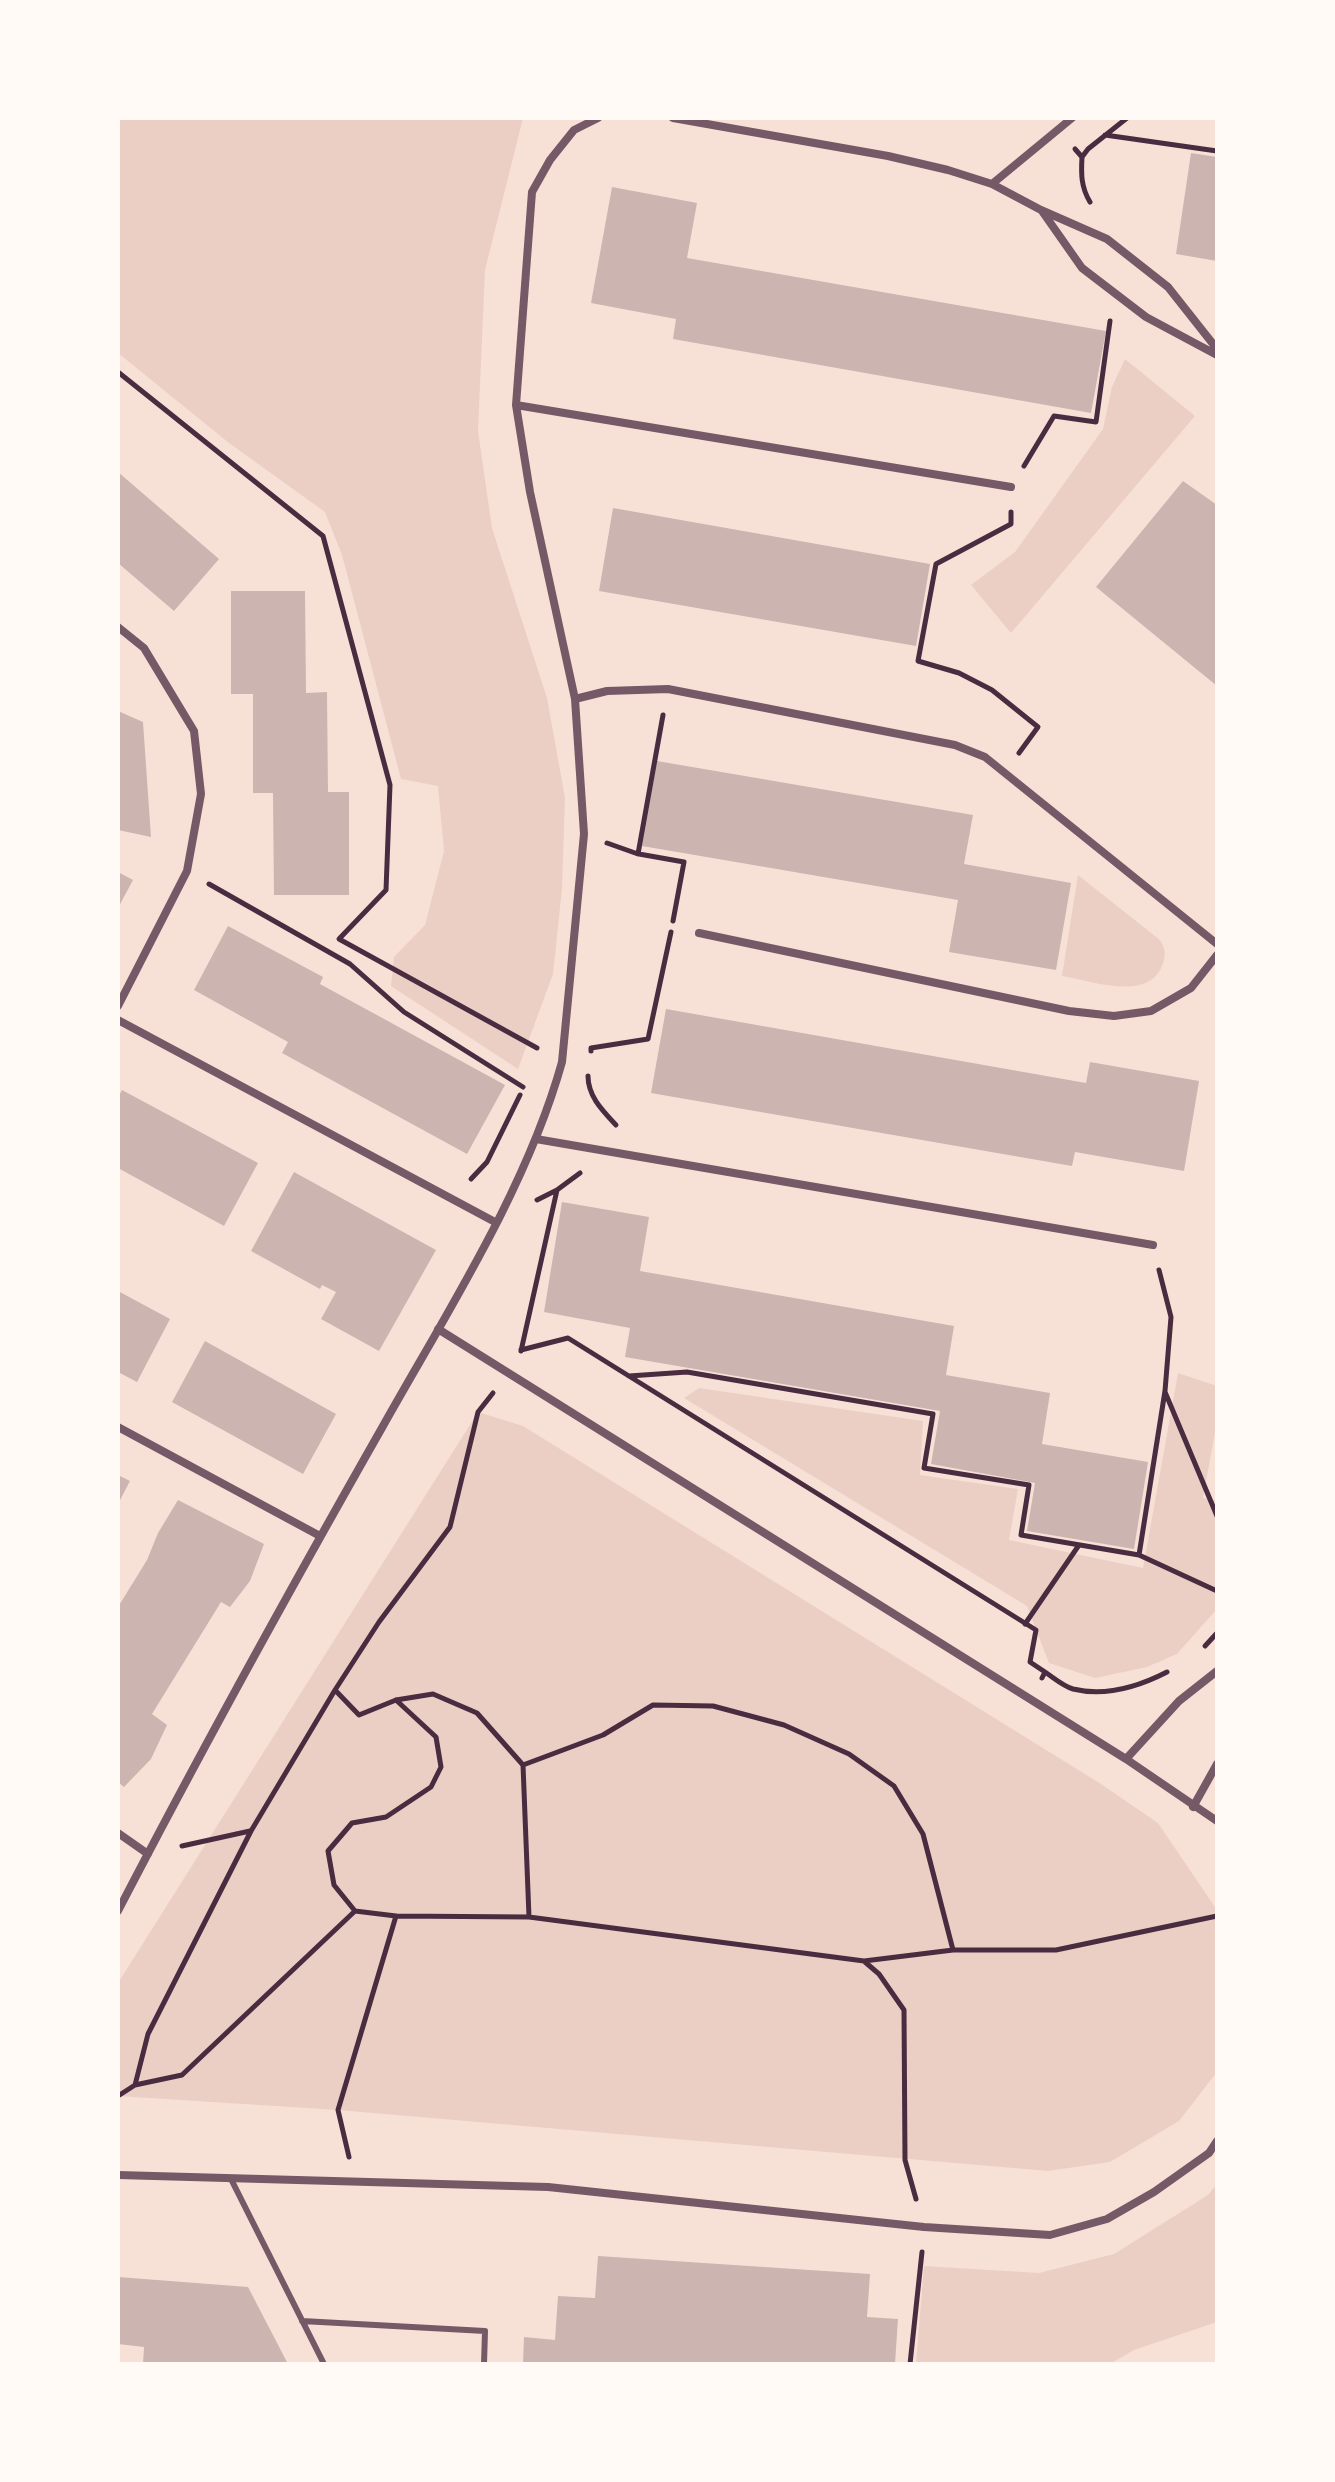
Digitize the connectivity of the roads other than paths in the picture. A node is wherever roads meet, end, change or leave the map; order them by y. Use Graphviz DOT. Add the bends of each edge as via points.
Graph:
graph roads {
  1 [pos="598,118"];
  2 [pos="673,118"];
  3 [pos="1072,118"];
  4 [pos="992,184"];
  5 [pos="1041,210"];
  6 [pos="1217,349"];
  7 [pos="1217,355"];
  8 [pos="516,405"];
  9 [pos="1011,487"];
  10 [pos="118,627"];
  11 [pos="575,699"];
  12 [pos="699,933"];
  13 [pos="1217,944"];
  14 [pos="1217,955"];
  15 [pos="118,1006"];
  16 [pos="118,1020"];
  17 [pos="536,1139"];
  18 [pos="495,1222"];
  19 [pos="1153,1245"];
  20 [pos="438,1329"];
  21 [pos="118,1427"];
  22 [pos="320,1536"];
  23 [pos="1217,1671"];
  24 [pos="1126,1759"];
  25 [pos="1217,1764"];
  26 [pos="1193,1807"];
  27 [pos="1217,1821"];
  28 [pos="118,1833"];
  29 [pos="148,1854"];
  30 [pos="118,1911"];
  31 [pos="1217,2141"];
  32 [pos="118,2175"];
  33 [pos="231,2179"];
  34 [pos="302,2321"];
  35 [pos="324,2364"];
  36 [pos="484,2364"];
  1 -- 8 [label="street" via="574,130 532,192"];
  2 -- 4 [label="street" via="888,156"];
  3 -- 4 [label="street"];
  4 -- 5 [label="street"];
  5 -- 6 [label="street" via="1107,239 1168,287"];
  5 -- 7 [label="street" via="1082,268 1146,317"];
  8 -- 9 [label="street"];
  8 -- 11 [label="street"];
  10 -- 15 [label="street" via="144,648 194,731 201,794 187,871"];
  11 -- 13 [label="street" via="607,691 668,689 955,745 985,757"];
  11 -- 17 [label="street" via="584,834 562,1062"];
  12 -- 14 [label="street" via="1114,1016 1151,1011 1191,988"];
  16 -- 18 [label="street"];
  17 -- 18 [label="street"];
  17 -- 19 [label="street"];
  18 -- 20 [label="street"];
  20 -- 22 [label="street"];
  20 -- 24 [label="street"];
  21 -- 22 [label="street"];
  22 -- 29 [label="street"];
  23 -- 24 [label="street" via="1179,1701"];
  24 -- 26 [label="street"];
  25 -- 26 [label="street"];
  26 -- 27 [label="street"];
  28 -- 29 [label="street"];
  29 -- 30 [label="street"];
  31 -- 33 [label="street" via="1209,2153 1154,2192 1107,2219 1050,2235 924,2227 548,2187"];
  32 -- 33 [label="street"];
  33 -- 34 [label="lane"];
  34 -- 35 [label="lane"];
  34 -- 36 [label="lane" via="485,2331"];
}
